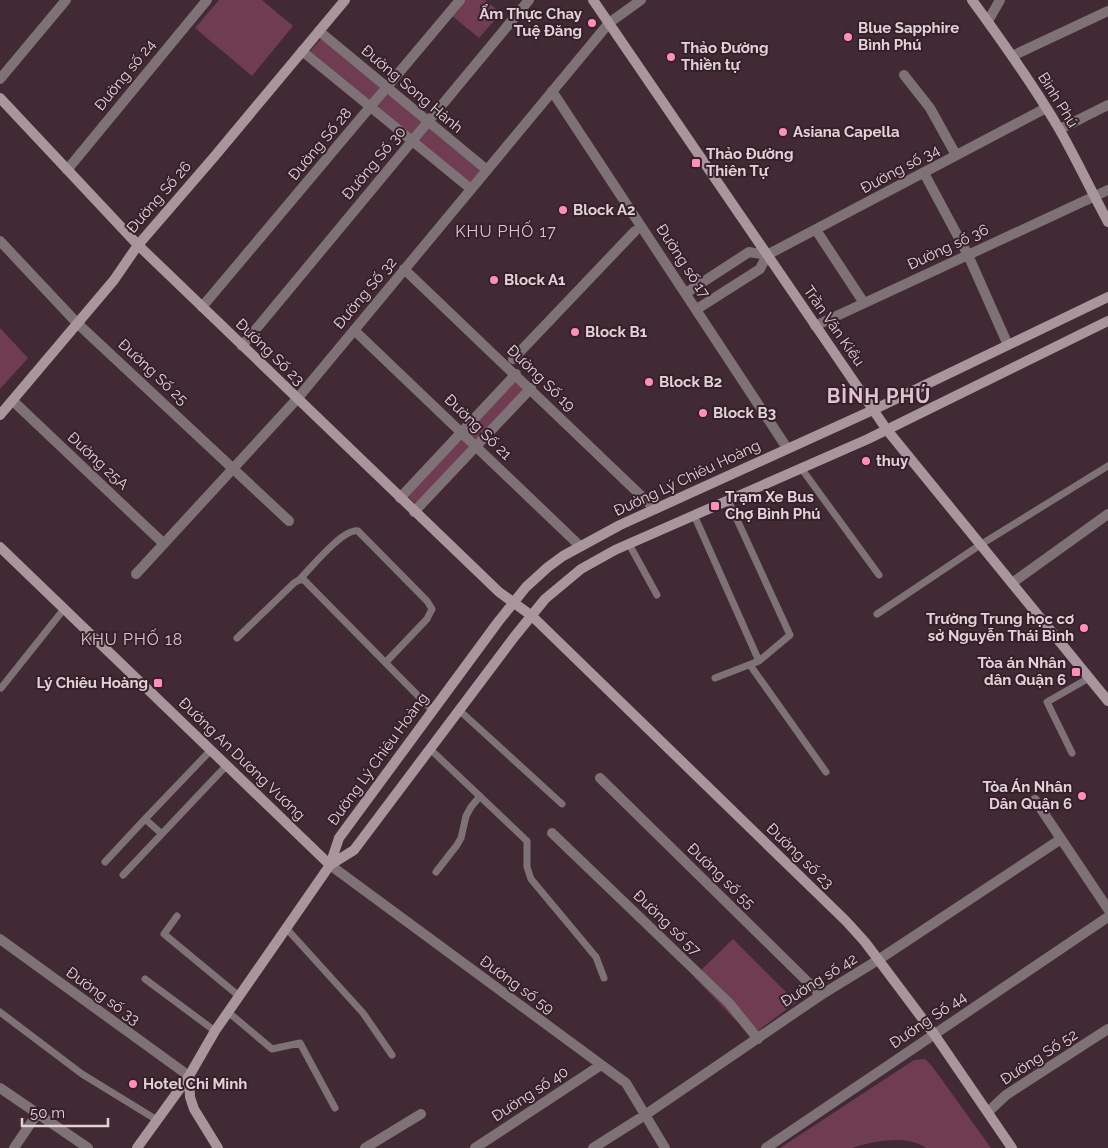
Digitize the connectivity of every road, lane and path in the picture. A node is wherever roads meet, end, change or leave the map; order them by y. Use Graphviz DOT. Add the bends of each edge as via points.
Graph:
graph roads {
  1 [pos="66,0"];
  2 [pos="207,0"];
  3 [pos="345,0"];
  4 [pos="460,0"];
  5 [pos="528,0"];
  6 [pos="593,0"];
  7 [pos="641,0"];
  8 [pos="972,0"];
  9 [pos="1000,0"];
  10 [pos="1108,11"];
  11 [pos="988,21"];
  12 [pos="609,23"];
  13 [pos="319,31"];
  14 [pos="302,51"];
  15 [pos="1012,56"];
  16 [pos="904,76"];
  17 [pos="0,79"];
  18 [pos="387,88"];
  19 [pos="552,91"];
  20 [pos="0,98"];
  21 [pos="1108,105"];
  22 [pos="370,107"];
  23 [pos="1046,108"];
  24 [pos="428,121"];
  25 [pos="1060,129"];
  26 [pos="412,141"];
  27 [pos="956,155"];
  28 [pos="67,170"];
  29 [pos="487,170"];
  30 [pos="924,173"];
  31 [pos="471,189"];
  32 [pos="1108,190"];
  33 [pos="1094,196"];
  34 [pos="1108,222"];
  35 [pos="816,230"];
  36 [pos="635,231"];
  37 [pos="0,241"];
  38 [pos="138,244"];
  39 [pos="968,254"];
  40 [pos="767,255"];
  41 [pos="404,269"];
  42 [pos="686,293"];
  43 [pos="1108,297"];
  44 [pos="864,303"];
  45 [pos="202,307"];
  46 [pos="697,309"];
  47 [pos="1108,321"];
  48 [pos="77,323"];
  49 [pos="816,326"];
  50 [pos="354,330"];
  51 [pos="1008,345"];
  52 [pos="242,346"];
  53 [pos="513,359"];
  54 [pos="516,374"];
  55 [pos="531,388"];
  56 [pos="297,399"];
  57 [pos="13,401"];
  58 [pos="873,410"];
  59 [pos="0,415"];
  60 [pos="888,430"];
  61 [pos="462,432"];
  62 [pos="476,446"];
  63 [pos="787,448"];
  64 [pos="1108,466"];
  65 [pos="233,467"];
  66 [pos="801,468"];
  67 [pos="400,498"];
  68 [pos="728,500"];
  69 [pos="655,509"];
  70 [pos="414,512"];
  71 [pos="1108,514"];
  72 [pos="694,515"];
  73 [pos="289,521"];
  74 [pos="163,543"];
  75 [pos="629,544"];
  76 [pos="980,545"];
  77 [pos="580,546"];
  78 [pos="2,553"];
  79 [pos="136,574"];
  80 [pos="879,575"];
  81 [pos="299,580"];
  82 [pos="1012,583"];
  83 [pos="657,595"];
  84 [pos="514,602"];
  85 [pos="64,609"];
  86 [pos="877,614"];
  87 [pos="532,616"];
  88 [pos="237,638"];
  89 [pos="759,661"];
  90 [pos="386,662"];
  91 [pos="750,665"];
  92 [pos="715,678"];
  93 [pos="1089,678"];
  94 [pos="1,688"];
  95 [pos="1108,701"];
  96 [pos="459,710"];
  97 [pos="433,711"];
  98 [pos="430,750"];
  99 [pos="210,751"];
  100 [pos="1072,753"];
  101 [pos="227,766"];
  102 [pos="826,772"];
  103 [pos="600,778"];
  104 [pos="480,796"];
  105 [pos="1035,800"];
  106 [pos="562,804"];
  107 [pos="145,819"];
  108 [pos="162,834"];
  109 [pos="552,834"];
  110 [pos="1061,839"];
  111 [pos="105,862"];
  112 [pos="330,865"];
  113 [pos="436,872"];
  114 [pos="123,875"];
  115 [pos="1108,909"];
  116 [pos="177,916"];
  117 [pos="1108,917"];
  118 [pos="286,928"];
  119 [pos="0,939"];
  120 [pos="878,960"];
  121 [pos="604,978"];
  122 [pos="145,979"];
  123 [pos="821,995"];
  124 [pos="239,996"];
  125 [pos="0,1012"];
  126 [pos="228,1012"];
  127 [pos="1108,1029"];
  128 [pos="215,1031"];
  129 [pos="934,1034"];
  130 [pos="758,1039"];
  131 [pos="392,1055"];
  132 [pos="601,1065"];
  133 [pos="189,1076"];
  134 [pos="0,1088"];
  135 [pos="335,1108"];
  136 [pos="988,1112"];
  137 [pos="38,1114"];
  138 [pos="420,1114"];
  139 [pos="645,1115"];
  140 [pos="157,1120"];
  141 [pos="14,1148"];
  142 [pos="88,1148"];
  143 [pos="138,1148"];
  144 [pos="218,1148"];
  145 [pos="364,1148"];
  146 [pos="475,1148"];
  147 [pos="593,1148"];
  148 [pos="665,1148"];
  149 [pos="766,1148"];
  150 [pos="1012,1148"];
  1 -- 17 [label="street"];
  2 -- 28 [label="street, Đường số 24"];
  3 -- 13 [label="street, Đường Số 26"];
  4 -- 18 [label="street, Đường Số 28"];
  5 -- 24 [label="street, Đường Số 30"];
  6 -- 12 [label="street, Trần Văn Kiểu"];
  7 -- 12 [label="street"];
  8 -- 11 [label="street, Bình Phú"];
  9 -- 11 [label="street"];
  10 -- 15 [label="street"];
  11 -- 15 [label="street, Bình Phú"];
  12 -- 19 [label="street, Đường Số 32"];
  12 -- 40 [label="street, Trần Văn Kiểu"];
  13 -- 14 [label="street, Đường Số 26"];
  13 -- 18 [label="street, Đường Song Hành"];
  14 -- 22 [label="street"];
  14 -- 38 [label="street, Đường Số 26"];
  15 -- 23 [label="street, Bình Phú"];
  16 -- 27 [label="street" via="930,108"];
  18 -- 22 [label="street, Đường Số 28"];
  18 -- 24 [label="street, Đường Song Hành"];
  19 -- 29 [label="street, Đường Số 32"];
  19 -- 42 [label="street, Đường số 17"];
  20 -- 28 [label="street, Đường Số 23"];
  21 -- 25 [label="street"];
  22 -- 26 [label="street"];
  22 -- 45 [label="street, Đường Số 28"];
  23 -- 25 [label="street, Bình Phú"];
  23 -- 27 [label="street, Đường số 34"];
  24 -- 26 [label="street, Đường Số 30"];
  24 -- 29 [label="street, Đường Song Hành"];
  25 -- 33 [label="street, Bình Phú"];
  26 -- 31 [label="street"];
  26 -- 52 [label="street, Đường Số 30"];
  27 -- 30 [label="street, Đường số 34"];
  28 -- 38 [label="street, Đường Số 23"];
  29 -- 31 [label="street, Đường Số 32"];
  30 -- 35 [label="street, Đường số 34"];
  30 -- 39 [label="street"];
  31 -- 41 [label="street, Đường Số 32"];
  32 -- 33 [label="street, Đường số 36"];
  33 -- 34 [label="street, Bình Phú"];
  33 -- 39 [label="street, Đường số 36"];
  35 -- 40 [label="street, Đường số 34"];
  35 -- 44 [label="street"];
  36 -- 53 [label="street"];
  37 -- 48 [label="street, Đường Số 25"];
  38 -- 45 [label="street, Đường Số 23"];
  38 -- 48 [label="street, Đường Số 26" via="114,280"];
  39 -- 44 [label="street, Đường số 36"];
  39 -- 51 [label="street"];
  40 -- 42 [label="street, Đường số 34" via="749,252"];
  40 -- 46 [label="street, Đường số 34" via="760,268"];
  40 -- 49 [label="street, Trần Văn Kiểu"];
  41 -- 50 [label="street, Đường Số 32"];
  41 -- 54 [label="street, Đường Số 19"];
  42 -- 46 [label="street, Đường số 17"];
  43 -- 51 [label="street, Đường Lý Chiêu Hoàng"];
  44 -- 49 [label="street, Đường số 36"];
  45 -- 52 [label="street, Đường Số 23"];
  46 -- 63 [label="street, Đường số 17"];
  47 -- 60 [label="street"];
  48 -- 57 [label="street, Đường Số 26"];
  48 -- 65 [label="street, Đường Số 25"];
  49 -- 58 [label="street, Trần Văn Kiểu"];
  50 -- 56 [label="street, Đường Số 32"];
  50 -- 61 [label="street, Đường Số 21"];
  51 -- 58 [label="street, Đường Lý Chiêu Hoàng"];
  52 -- 56 [label="street, Đường Số 23"];
  54 -- 55 [label="street, Đường Số 19"];
  54 -- 61 [label="street"];
  55 -- 62 [label="street"];
  55 -- 69 [label="street, Đường Số 19"];
  56 -- 65 [label="street, Đường Số 32"];
  56 -- 67 [label="street, Đường Số 23"];
  57 -- 59 [label="street, Đường Số 26"];
  57 -- 74 [label="street, Đường 25A"];
  58 -- 60 [label="street, Trần Văn Kiểu"];
  58 -- 63 [label="street, Đường Lý Chiêu Hoàng"];
  60 -- 66 [label="street"];
  60 -- 76 [label="street, Trần Văn Kiểu"];
  61 -- 62 [label="street, Đường Số 21"];
  61 -- 67 [label="street"];
  62 -- 70 [label="street"];
  62 -- 77 [label="street, Đường Số 21"];
  63 -- 69 [label="street, Đường Lý Chiêu Hoàng"];
  64 -- 76 [label="lane"];
  65 -- 73 [label="street, Đường Số 25"];
  65 -- 74 [label="street, Đường Số 32"];
  66 -- 68 [label="street"];
  66 -- 80 [label="lane"];
  67 -- 70 [label="street, Đường Số 23"];
  68 -- 72 [label="street"];
  68 -- 89 [label="lane" via="790,635"];
  69 -- 77 [label="street, Đường Lý Chiêu Hoàng"];
  70 -- 84 [label="street, Đường Số 23" via="499,592"];
  71 -- 82 [label="street"];
  72 -- 75 [label="street"];
  72 -- 89 [label="lane"];
  74 -- 79 [label="street, Đường Số 32"];
  75 -- 83 [label="lane"];
  75 -- 87 [label="street" via="581,568 545,599"];
  76 -- 82 [label="street, Trần Văn Kiểu"];
  76 -- 86 [label="lane"];
  77 -- 84 [label="street, Đường Lý Chiêu Hoàng" via="548,567"];
  78 -- 85 [label="street, Đường An Dương Vương"];
  81 -- 88 [label="lane"];
  81 -- 90 [label="lane" via="304,580"];
  81 -- 90 [label="lane" via="332,545 351,531 358,531 432,609 427,619"];
  82 -- 93 [label="street, Trần Văn Kiểu"];
  84 -- 87 [label="street, Đường Số 23"];
  84 -- 97 [label="street, Đường Lý Chiêu Hoàng"];
  85 -- 94 [label="lane"];
  85 -- 99 [label="street, Đường An Dương Vương"];
  87 -- 96 [label="street"];
  87 -- 120 [label="street, Đường số 23" via="846,921"];
  89 -- 91 [label="lane"];
  90 -- 97 [label="lane"];
  91 -- 92 [label="lane"];
  91 -- 102 [label="lane"];
  93 -- 95 [label="street, Trần Văn Kiểu"];
  93 -- 100 [label="lane" via="1047,702"];
  96 -- 98 [label="street"];
  96 -- 106 [label="lane"];
  97 -- 112 [label="street, Đường Lý Chiêu Hoàng" via="339,838"];
  98 -- 104 [label="lane"];
  98 -- 112 [label="street" via="354,850"];
  99 -- 101 [label="street, Đường An Dương Vương"];
  99 -- 107 [label="lane"];
  101 -- 108 [label="lane"];
  101 -- 112 [label="street, Đường An Dương Vương"];
  103 -- 123 [label="street, Đường số 55"];
  104 -- 113 [label="lane" via="466,816 457,846"];
  104 -- 121 [label="lane" via="527,841 527,867 531,879 596,957"];
  105 -- 110 [label="street"];
  107 -- 108 [label="lane"];
  107 -- 111 [label="lane"];
  108 -- 114 [label="lane"];
  109 -- 130 [label="street, Đường số 57" via="729,1003"];
  110 -- 115 [label="street"];
  110 -- 120 [label="street, Đường số 42"];
  112 -- 118 [label="street"];
  112 -- 132 [label="street, Đường số 59"];
  116 -- 124 [label="lane" via="164,934"];
  117 -- 129 [label="street, Đường Số 44"];
  118 -- 124 [label="street"];
  118 -- 131 [label="lane" via="363,1013"];
  119 -- 133 [label="street, Đường số 33"];
  120 -- 123 [label="street, Đường số 42"];
  120 -- 129 [label="street, Đường số 23"];
  122 -- 128 [label="lane"];
  123 -- 130 [label="street, Đường số 42"];
  124 -- 126 [label="street"];
  125 -- 140 [label="lane" via="82,1074"];
  126 -- 128 [label="street"];
  126 -- 135 [label="lane" via="272,1049 300,1044"];
  127 -- 136 [label="street, Đường Số 52" via="1006,1096"];
  128 -- 133 [label="street"];
  129 -- 136 [label="street, Đường số 23"];
  129 -- 149 [label="street, Đường Số 44"];
  130 -- 139 [label="street, Đường số 42"];
  132 -- 139 [label="street, Đường số 59" via="626,1083"];
  132 -- 146 [label="street, Đường số 40"];
  133 -- 140 [label="street"];
  133 -- 144 [label="street" via="194,1109"];
  134 -- 137 [label="street"];
  136 -- 150 [label="street, Đường số 23"];
  137 -- 141 [label="street"];
  137 -- 142 [label="street"];
  138 -- 145 [label="street"];
  139 -- 147 [label="street, Đường số 42"];
  139 -- 148 [label="street, Đường số 59"];
  140 -- 143 [label="street"];
}
